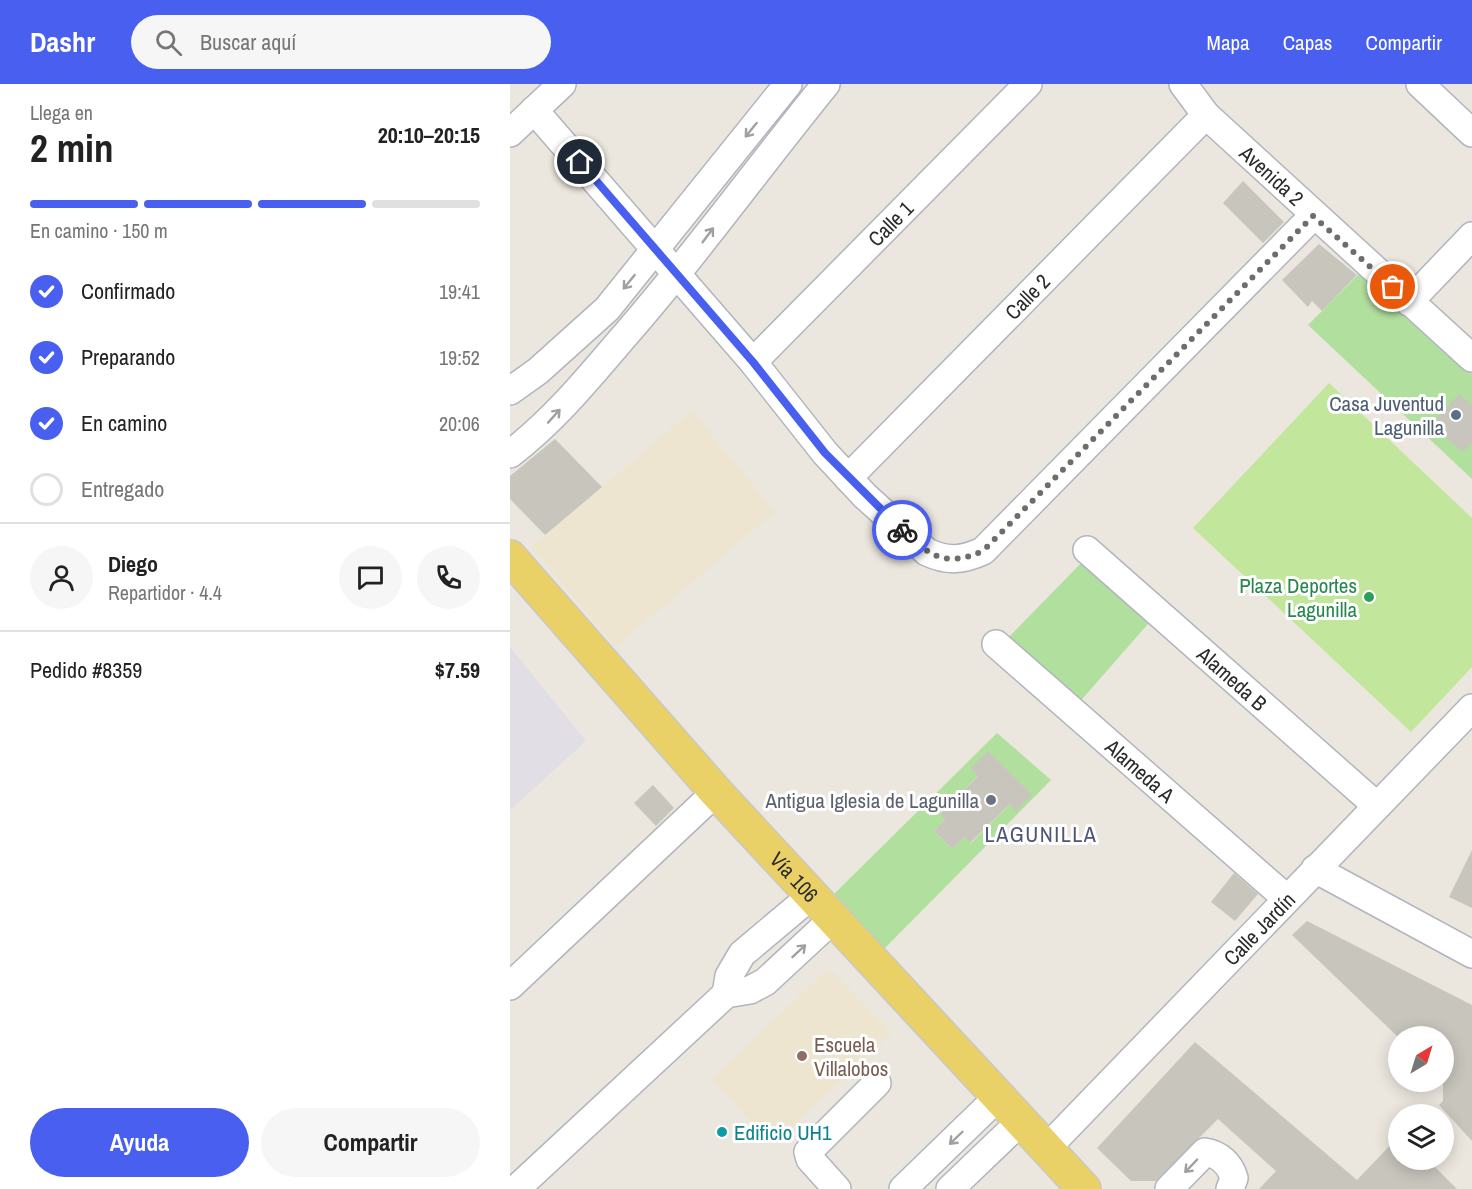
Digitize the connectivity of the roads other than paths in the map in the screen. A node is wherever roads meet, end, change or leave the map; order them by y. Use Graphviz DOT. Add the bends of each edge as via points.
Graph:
graph roads {
  1 [pos="562,84"];
  2 [pos="788,84"];
  3 [pos="826,84"];
  4 [pos="1028,84"];
  5 [pos="1183,84"];
  6 [pos="1420,84"];
  7 [pos="534,110"];
  8 [pos="1206,115"];
  9 [pos="510,133"];
  10 [pos="1472,133"];
  11 [pos="1313,216"];
  12 [pos="1472,236"];
  13 [pos="656,249"];
  14 [pos="678,275"];
  15 [pos="1409,302"];
  16 [pos="1472,358"];
  17 [pos="753,362"];
  18 [pos="510,392"];
  19 [pos="510,454"];
  20 [pos="848,478"];
  21 [pos="1087,550"];
  22 [pos="510,557"];
  23 [pos="996,644"];
  24 [pos="1468,719"];
  25 [pos="716,792"];
  26 [pos="1377,806"];
  27 [pos="1315,869"];
  28 [pos="1286,898"];
  29 [pos="822,908"];
  30 [pos="1472,954"];
  31 [pos="510,986"];
  32 [pos="726,994"];
  33 [pos="877,1083"];
  34 [pos="998,1097"];
  35 [pos="1021,1121"];
  36 [pos="1045,1150"];
  37 [pos="516,1189"];
  38 [pos="837,1189"];
  39 [pos="903,1189"];
  40 [pos="950,1189"];
  41 [pos="1084,1189"];
  42 [pos="1169,1189"];
  43 [pos="1230,1189"];
  1 -- 7 [label="street"];
  2 -- 13 [label="street, one-way"];
  14 -- 3 [label="street, one-way"];
  4 -- 17 [label="street, Calle 1"];
  5 -- 8 [label="street, Avenida 2"];
  6 -- 10 [label="street"];
  7 -- 9 [label="street"];
  7 -- 13 [label="street"];
  8 -- 11 [label="street, Avenida 2"];
  8 -- 20 [label="street, Calle 2"];
  11 -- 15 [label="street, Avenida 2"];
  11 -- 20 [label="street" via="983,551 953,560 927,552"];
  12 -- 15 [label="street"];
  13 -- 14 [label="street"];
  13 -- 18 [label="street, one-way" via="607,309"];
  14 -- 17 [label="street"];
  19 -- 14 [label="street, one-way" via="544,428"];
  15 -- 16 [label="street, Avenida 2"];
  17 -- 20 [label="street"];
  21 -- 26 [label="street, Alameda B"];
  22 -- 25 [label="main road, Vía 106"];
  23 -- 28 [label="street, Alameda A"];
  24 -- 26 [label="street, Calle Jardín"];
  25 -- 29 [label="main road, Vía 106"];
  25 -- 31 [label="street"];
  26 -- 27 [label="street, Calle Jardín"];
  27 -- 28 [label="street, Calle Jardín"];
  27 -- 30 [label="street"];
  28 -- 36 [label="street, Calle Jardín"];
  32 -- 29 [label="street, one-way" via="750,990 765,982"];
  29 -- 32 [label="street" via="742,954 729,976"];
  29 -- 34 [label="main road, Vía 106"];
  32 -- 37 [label="street"];
  33 -- 38 [label="street" via="808,1152"];
  34 -- 35 [label="main road, Vía 106"];
  34 -- 39 [label="street, one-way"];
  35 -- 36 [label="main road, Vía 106"];
  35 -- 40 [label="street"];
  36 -- 41 [label="main road, Vía 106"];
  43 -- 42 [label="street, one-way" via="1232,1171 1217,1154 1205,1152"];
}
